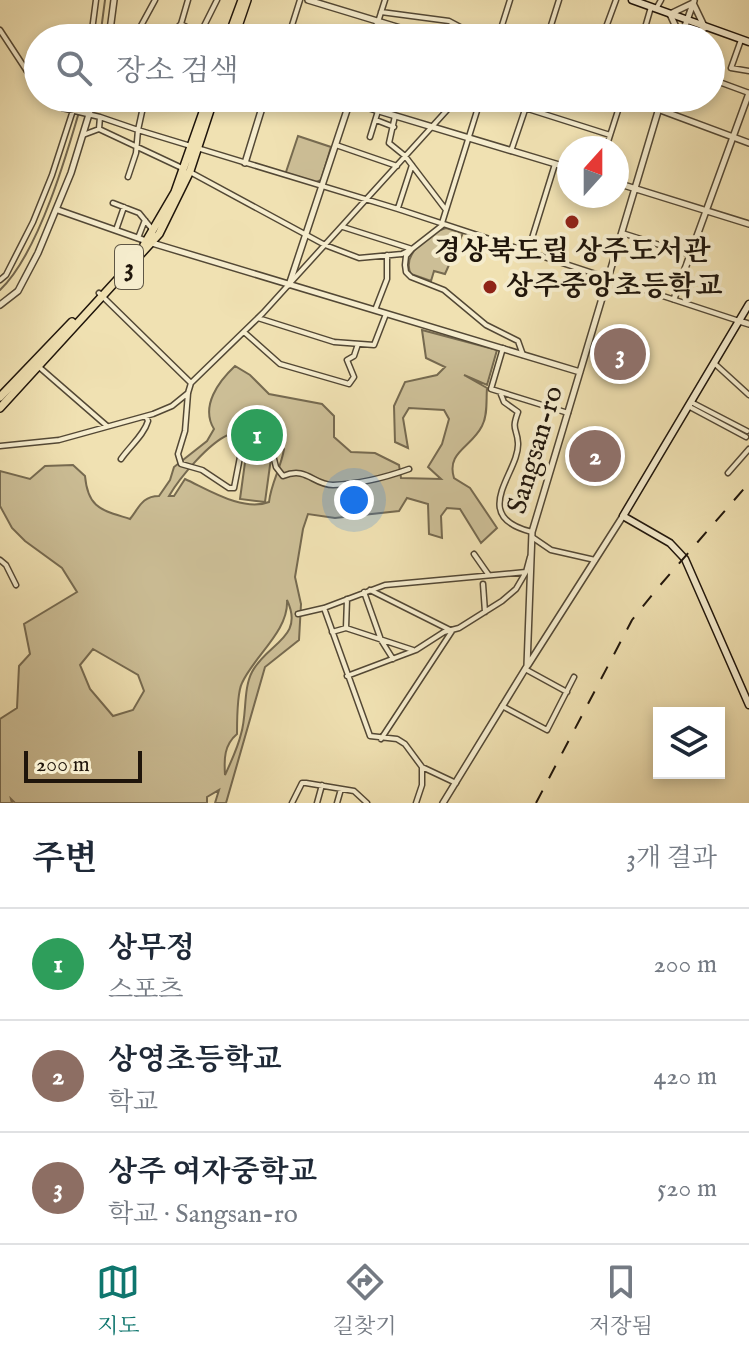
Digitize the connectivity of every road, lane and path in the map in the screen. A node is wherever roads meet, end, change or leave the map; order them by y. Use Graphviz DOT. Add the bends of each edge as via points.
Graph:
graph roads {
  1 [pos="96,0"];
  2 [pos="114,0"];
  3 [pos="155,0"];
  4 [pos="188,0"];
  5 [pos="217,0"];
  6 [pos="245,0"];
  7 [pos="300,0"];
  8 [pos="308,0"];
  9 [pos="385,0"];
  10 [pos="510,0"];
  11 [pos="559,0"];
  12 [pos="616,0"];
  13 [pos="632,0"];
  14 [pos="661,0"];
  15 [pos="694,1"];
  16 [pos="654,8"];
  17 [pos="381,12"];
  18 [pos="670,14"];
  19 [pos="687,21"];
  20 [pos="378,22"];
  21 [pos="93,24"];
  22 [pos="112,24"];
  23 [pos="142,24"];
  24 [pos="181,24"];
  25 [pos="205,24"];
  26 [pos="234,24"];
  27 [pos="238,24"];
  28 [pos="292,24"];
  29 [pos="385,24"];
  30 [pos="455,24"];
  31 [pos="502,24"];
  32 [pos="551,24"];
  33 [pos="607,24"];
  34 [pos="648,24"];
  35 [pos="675,24"];
  36 [pos="686,24"];
  37 [pos="695,24"];
  38 [pos="703,24"];
  39 [pos="0,30"];
  40 [pos="725,35"];
  41 [pos="741,40"];
  42 [pos="749,42"];
  43 [pos="24,67"];
  44 [pos="749,71"];
  45 [pos="725,84"];
  46 [pos="749,93"];
  47 [pos="72,112"];
  48 [pos="76,112"];
  49 [pos="89,112"];
  50 [pos="142,112"];
  51 [pos="206,112"];
  52 [pos="261,112"];
  53 [pos="346,112"];
  54 [pos="378,112"];
  55 [pos="381,112"];
  56 [pos="446,112"];
  57 [pos="477,112"];
  58 [pos="524,112"];
  59 [pos="538,112"];
  60 [pos="617,112"];
  61 [pos="658,112"];
  62 [pos="669,112"];
  63 [pos="88,115"];
  64 [pos="395,116"];
  65 [pos="100,117"];
  66 [pos="376,120"];
  67 [pos="394,127"];
  68 [pos="433,127"];
  69 [pos="99,129"];
  70 [pos="138,130"];
  71 [pos="83,135"];
  72 [pos="610,135"];
  73 [pos="732,136"];
  74 [pos="370,137"];
  75 [pos="469,139"];
  76 [pos="749,143"];
  77 [pos="336,145"];
  78 [pos="195,147"];
  79 [pos="135,148"];
  80 [pos="511,151"];
  81 [pos="405,156"];
  82 [pos="245,163"];
  83 [pos="555,164"];
  84 [pos="412,165"];
  85 [pos="397,166"];
  86 [pos="187,170"];
  87 [pos="128,177"];
  88 [pos="322,187"];
  89 [pos="629,187"];
  90 [pos="636,189"];
  91 [pos="367,200"];
  92 [pos="113,203"];
  93 [pos="124,207"];
  94 [pos="398,209"];
  95 [pos="58,210"];
  96 [pos="446,210"];
  97 [pos="706,210"];
  98 [pos="145,220"];
  99 [pos="443,224"];
  100 [pos="749,224"];
  101 [pos="342,227"];
  102 [pos="116,230"];
  103 [pos="154,231"];
  104 [pos="622,233"];
  105 [pos="306,235"];
  106 [pos="138,238"];
  107 [pos="150,242"];
  108 [pos="325,245"];
  109 [pos="412,249"];
  110 [pos="528,251"];
  111 [pos="387,255"];
  112 [pos="691,255"];
  113 [pos="608,278"];
  114 [pos="0,280"];
  115 [pos="289,285"];
  116 [pos="100,295"];
  117 [pos="674,299"];
  118 [pos="749,304"];
  119 [pos="0,305"];
  120 [pos="375,310"];
  121 [pos="386,314"];
  122 [pos="258,318"];
  123 [pos="739,321"];
  124 [pos="749,324"];
  125 [pos="244,332"];
  126 [pos="358,344"];
  127 [pos="503,348"];
  128 [pos="523,355"];
  129 [pos="714,363"];
  130 [pos="38,366"];
  131 [pos="580,372"];
  132 [pos="191,383"];
  133 [pos="500,392"];
  134 [pos="188,393"];
  135 [pos="3,395"];
  136 [pos="749,395"];
  137 [pos="689,404"];
  138 [pos="0,408"];
  139 [pos="568,413"];
  140 [pos="146,416"];
  141 [pos="107,426"];
  142 [pos="748,440"];
  143 [pos="0,446"];
  144 [pos="121,459"];
  145 [pos="409,469"];
  146 [pos="728,473"];
  147 [pos="623,516"];
  148 [pos="532,534"];
  149 [pos="531,550"];
  150 [pos="474,554"];
  151 [pos="0,560"];
  152 [pos="595,560"];
  153 [pos="526,572"];
  154 [pos="488,574"];
  155 [pos="483,584"];
  156 [pos="16,585"];
  157 [pos="370,590"];
  158 [pos="364,592"];
  159 [pos="347,599"];
  160 [pos="324,608"];
  161 [pos="530,610"];
  162 [pos="485,612"];
  163 [pos="298,614"];
  164 [pos="346,628"];
  165 [pos="452,631"];
  166 [pos="332,632"];
  167 [pos="381,641"];
  168 [pos="416,650"];
  169 [pos="393,659"];
  170 [pos="525,669"];
  171 [pos="347,676"];
  172 [pos="574,677"];
  173 [pos="567,692"];
  174 [pos="749,705"];
  175 [pos="502,706"];
  176 [pos="381,739"];
  177 [pos="422,767"];
  178 [pos="456,783"];
  179 [pos="322,785"];
  180 [pos="341,789"];
  181 [pos="292,803"];
  182 [pos="317,803"];
  183 [pos="337,803"];
  184 [pos="367,803"];
  185 [pos="416,803"];
  186 [pos="443,803"];
  1 -- 21 [label="street"];
  2 -- 22 [label="street"];
  3 -- 23 [label="street"];
  4 -- 24 [label="street"];
  5 -- 25 [label="street"];
  6 -- 26 [label="main road"];
  6 -- 27 [label="main road"];
  7 -- 28 [label="street"];
  8 -- 20 [label="street"];
  9 -- 17 [label="street"];
  10 -- 31 [label="street"];
  11 -- 32 [label="street"];
  12 -- 33 [label="street"];
  13 -- 16 [label="main road"];
  14 -- 16 [label="street"];
  15 -- 18 [label="street"];
  15 -- 19 [label="street"];
  15 -- 38 [label="street"];
  16 -- 18 [label="main road"];
  16 -- 34 [label="street"];
  17 -- 20 [label="street"];
  17 -- 30 [label="street"];
  18 -- 19 [label="main road"];
  18 -- 35 [label="street"];
  19 -- 36 [label="street"];
  19 -- 37 [label="main road"];
  20 -- 29 [label="street"];
  39 -- 43 [label="street"];
  40 -- 41 [label="main road"];
  41 -- 42 [label="main road"];
  41 -- 44 [label="street" via="731,68"];
  45 -- 46 [label="street"];
  46 -- 73 [label="street"];
  47 -- 114 [label="street" via="33,222"];
  48 -- 63 [label="street"];
  49 -- 63 [label="street"];
  50 -- 70 [label="street"];
  51 -- 78 [label="main road, 3"];
  52 -- 82 [label="street"];
  53 -- 77 [label="street"];
  54 -- 66 [label="street"];
  55 -- 64 [label="street"];
  56 -- 68 [label="street"];
  57 -- 75 [label="street"];
  58 -- 80 [label="street"];
  59 -- 72 [label="street"];
  60 -- 72 [label="street"];
  61 -- 90 [label="street, Sangsan-ro"];
  62 -- 73 [label="street"];
  63 -- 65 [label="street"];
  63 -- 71 [label="street"];
  64 -- 67 [label="street"];
  64 -- 68 [label="street"];
  65 -- 69 [label="street"];
  65 -- 70 [label="street"];
  66 -- 67 [label="street"];
  66 -- 74 [label="street"];
  67 -- 81 [label="street" via="389,143"];
  68 -- 75 [label="street"];
  68 -- 81 [label="street"];
  69 -- 71 [label="street"];
  69 -- 79 [label="street"];
  70 -- 78 [label="street"];
  70 -- 79 [label="street"];
  71 -- 95 [label="street"];
  73 -- 76 [label="street"];
  73 -- 97 [label="street"];
  75 -- 80 [label="street"];
  75 -- 96 [label="street"];
  77 -- 85 [label="street"];
  77 -- 88 [label="street"];
  78 -- 82 [label="street"];
  78 -- 86 [label="main road, 3"];
  79 -- 86 [label="street"];
  79 -- 87 [label="street"];
  80 -- 83 [label="street"];
  81 -- 84 [label="street"];
  81 -- 85 [label="street"];
  82 -- 88 [label="street"];
  83 -- 110 [label="street"];
  84 -- 94 [label="street"];
  84 -- 96 [label="street"];
  85 -- 91 [label="street"];
  86 -- 103 [label="main road, 3"];
  86 -- 105 [label="street"];
  86 -- 107 [label="main road, 3" via="172,211"];
  88 -- 91 [label="street"];
  88 -- 105 [label="street"];
  89 -- 90 [label="street"];
  90 -- 97 [label="street"];
  90 -- 104 [label="street, Sangsan-ro"];
  91 -- 94 [label="street"];
  91 -- 101 [label="street"];
  92 -- 93 [label="street"];
  93 -- 98 [label="street"];
  93 -- 102 [label="street"];
  94 -- 99 [label="street"];
  95 -- 102 [label="street"];
  95 -- 119 [label="street" via="18,291"];
  96 -- 99 [label="street"];
  97 -- 100 [label="street"];
  97 -- 112 [label="street"];
  98 -- 103 [label="street"];
  98 -- 106 [label="street"];
  99 -- 109 [label="street"];
  99 -- 110 [label="street"];
  101 -- 108 [label="street"];
  101 -- 109 [label="street"];
  102 -- 106 [label="street"];
  103 -- 107 [label="main road, 3"];
  104 -- 112 [label="street"];
  104 -- 113 [label="street, Sangsan-ro"];
  105 -- 108 [label="street"];
  105 -- 115 [label="street"];
  106 -- 107 [label="street"];
  107 -- 115 [label="street"];
  107 -- 116 [label="main road, 3"];
  108 -- 111 [label="street" via="359,258"];
  108 -- 115 [label="street"];
  109 -- 111 [label="street"];
  109 -- 128 [label="street" via="405,265 411,277 444,290 486,325 518,341"];
  110 -- 113 [label="street"];
  111 -- 120 [label="street" via="387,279"];
  112 -- 117 [label="street"];
  113 -- 117 [label="street"];
  113 -- 131 [label="street, Sangsan-ro"];
  115 -- 120 [label="street"];
  115 -- 122 [label="street"];
  116 -- 130 [label="main road, 3"];
  116 -- 132 [label="street"];
  116 -- 135 [label="main road, 3"];
  117 -- 123 [label="street"];
  118 -- 123 [label="main road"];
  120 -- 121 [label="street"];
  121 -- 126 [label="street" via="374,345"];
  121 -- 127 [label="street"];
  122 -- 125 [label="street"];
  122 -- 126 [label="street" via="334,342"];
  123 -- 124 [label="street"];
  123 -- 129 [label="main road"];
  125 -- 126 [label="street" via="280,364 349,384 354,377 347,360"];
  125 -- 132 [label="street"];
  127 -- 128 [label="street"];
  127 -- 133 [label="street" via="491,389"];
  128 -- 131 [label="street"];
  129 -- 136 [label="street"];
  129 -- 137 [label="main road"];
  130 -- 135 [label="main road, 3"];
  130 -- 141 [label="street"];
  131 -- 139 [label="street, Sangsan-ro"];
  132 -- 134 [label="street"];
  133 -- 139 [label="street"];
  133 -- 148 [label="street" via="518,412 513,426 518,443 500,491 502,510"];
  134 -- 140 [label="street"];
  134 -- 145 [label="street" via="178,458 229,488 234,488 244,450 273,455 283,476 295,472 333,485 373,482"];
  135 -- 138 [label="main road, 3"];
  137 -- 142 [label="street"];
  137 -- 147 [label="main road"];
  139 -- 148 [label="street, Sangsan-ro"];
  140 -- 141 [label="street"];
  140 -- 144 [label="street" via="144,431"];
  141 -- 143 [label="street" via="59,440"];
  142 -- 146 [label="street"];
  147 -- 152 [label="street"];
  147 -- 174 [label="main road" via="665,540 685,559"];
  148 -- 149 [label="street, Sangsan-ro"];
  148 -- 152 [label="street" via="551,550"];
  149 -- 153 [label="street"];
  149 -- 161 [label="street, Sangsan-ro"];
  150 -- 154 [label="street"];
  151 -- 156 [label="street"];
  152 -- 170 [label="street"];
  153 -- 154 [label="street"];
  153 -- 161 [label="street"];
  153 -- 162 [label="street" via="516,589"];
  154 -- 157 [label="street"];
  155 -- 162 [label="street"];
  157 -- 158 [label="street"];
  157 -- 165 [label="street"];
  158 -- 159 [label="street"];
  158 -- 167 [label="street"];
  159 -- 160 [label="street"];
  159 -- 164 [label="street"];
  160 -- 163 [label="street"];
  160 -- 166 [label="street"];
  161 -- 170 [label="street, Sangsan-ro"];
  162 -- 165 [label="street"];
  164 -- 166 [label="street"];
  164 -- 167 [label="street"];
  165 -- 168 [label="street"];
  165 -- 176 [label="street"];
  166 -- 171 [label="street"];
  167 -- 168 [label="street"];
  167 -- 169 [label="street"];
  168 -- 169 [label="street"];
  169 -- 171 [label="street"];
  170 -- 173 [label="street"];
  170 -- 175 [label="street, Sangsan-ro"];
  171 -- 176 [label="street" via="370,736"];
  172 -- 173 [label="street"];
  173 -- 175 [label="street" via="547,730"];
  175 -- 178 [label="street, Sangsan-ro"];
  176 -- 177 [label="street" via="405,744"];
  177 -- 178 [label="street"];
  177 -- 185 [label="street"];
  178 -- 186 [label="street, Sangsan-ro"];
  179 -- 180 [label="street"];
  179 -- 181 [label="street" via="302,783"];
  179 -- 182 [label="street"];
  180 -- 183 [label="street"];
  180 -- 184 [label="street" via="354,791"];
}
